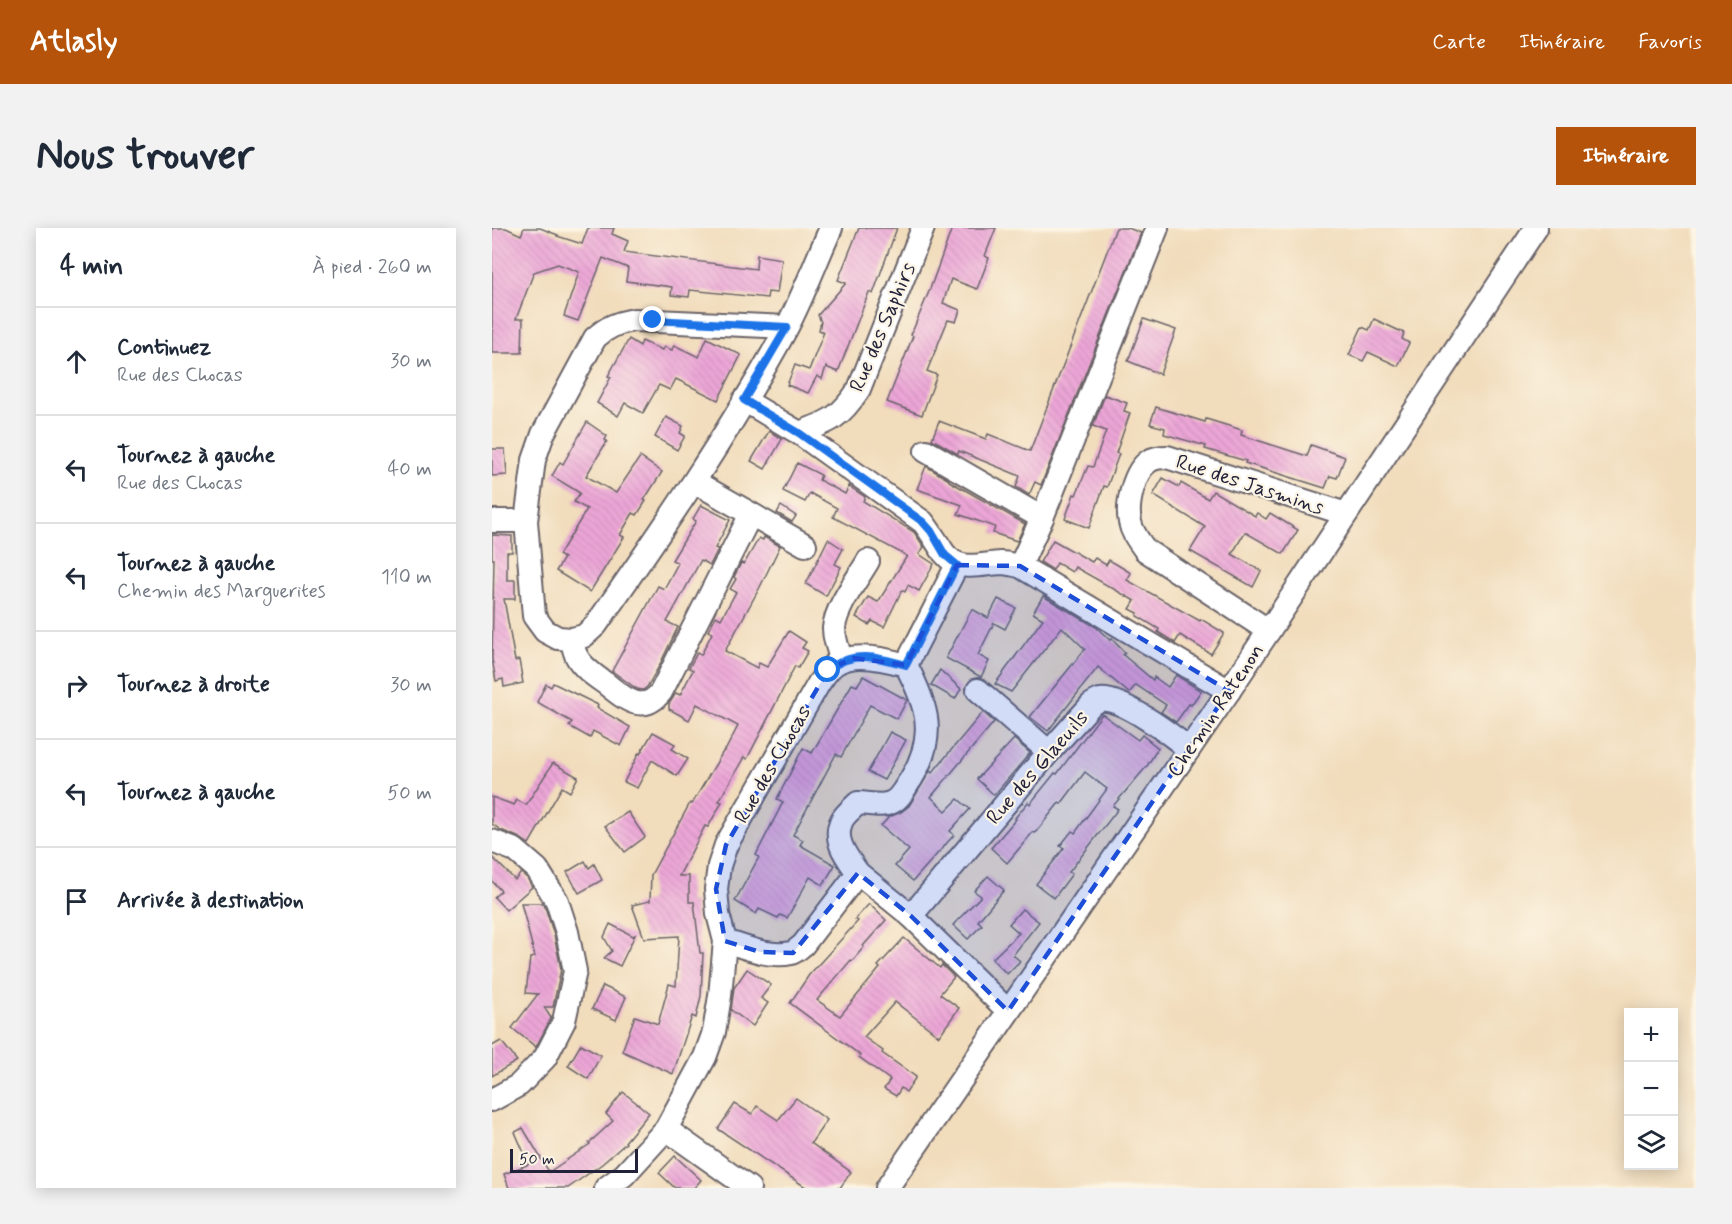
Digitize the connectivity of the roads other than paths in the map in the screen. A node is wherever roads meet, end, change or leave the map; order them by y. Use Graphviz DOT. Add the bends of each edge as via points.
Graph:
graph roads {
  1 [pos="831,228"];
  2 [pos="923,228"];
  3 [pos="1157,228"];
  4 [pos="1536,228"];
  5 [pos="787,327"];
  6 [pos="744,400"];
  7 [pos="799,433"];
  8 [pos="926,451"];
  9 [pos="695,482"];
  10 [pos="751,514"];
  11 [pos="1346,514"];
  12 [pos="1042,518"];
  13 [pos="492,521"];
  14 [pos="526,521"];
  15 [pos="805,545"];
  16 [pos="868,561"];
  17 [pos="957,565"];
  18 [pos="1020,566"];
  19 [pos="1269,631"];
  20 [pos="572,639"];
  21 [pos="842,660"];
  22 [pos="906,665"];
  23 [pos="978,690"];
  24 [pos="1229,691"];
  25 [pos="1189,750"];
  26 [pos="1049,752"];
  27 [pos="492,840"];
  28 [pos="858,873"];
  29 [pos="911,916"];
  30 [pos="725,941"];
  31 [pos="1008,1011"];
  32 [pos="492,1100"];
  33 [pos="666,1129"];
  34 [pos="725,1182"];
  35 [pos="606,1188"];
  36 [pos="749,1188"];
  37 [pos="887,1188"];
  1 -- 5 [label="street"];
  2 -- 7 [label="street, Rue des Saphirs" via="859,389 835,418"];
  3 -- 12 [label="street"];
  4 -- 11 [label="street, Chemin Ratenon"];
  5 -- 6 [label="street"];
  5 -- 14 [label="street" via="634,320 605,329 595,338 543,434 534,460"];
  6 -- 7 [label="street"];
  6 -- 9 [label="street"];
  7 -- 17 [label="street" via="923,522 945,555"];
  8 -- 12 [label="street"];
  9 -- 10 [label="street"];
  9 -- 20 [label="street" via="596,625 584,636"];
  10 -- 15 [label="street"];
  10 -- 20 [label="street" via="656,698 630,702 590,673 577,657"];
  11 -- 19 [label="street, Chemin Ratenon"];
  11 -- 19 [label="street, Rue des Jasmins" via="1167,457 1147,462 1141,471 1129,502 1129,520 1145,550"];
  12 -- 18 [label="street"];
  13 -- 14 [label="street"];
  14 -- 20 [label="street" via="534,616 545,631 558,638"];
  16 -- 21 [label="street" via="837,614 834,628"];
  17 -- 18 [label="street"];
  17 -- 22 [label="street"];
  18 -- 24 [label="street"];
  19 -- 24 [label="street, Chemin Ratenon"];
  21 -- 22 [label="street" via="884,659"];
  21 -- 30 [label="street, Rue des Chocas" via="819,682 726,845 716,889"];
  22 -- 28 [label="street" via="923,701 926,743 917,768 893,803 858,803 842,819 838,834 842,850"];
  23 -- 26 [label="street"];
  24 -- 25 [label="street, Chemin Ratenon"];
  25 -- 26 [label="street, Rue des Glaeuils" via="1162,728 1120,704 1100,700 1083,712"];
  25 -- 31 [label="street, Chemin Ratenon"];
  26 -- 29 [label="street, Rue des Glaeuils"];
  27 -- 32 [label="street" via="515,850 537,869 557,901 575,971 564,1021 545,1058 519,1085"];
  28 -- 29 [label="street"];
  28 -- 30 [label="street" via="793,953 760,952"];
  29 -- 31 [label="street"];
  30 -- 33 [label="street, Rue des Chocas" via="714,1032 705,1057"];
  31 -- 37 [label="street, Chemin Ratenon"];
  33 -- 34 [label="street"];
  33 -- 35 [label="street, Rue des Chocas" via="624,1175"];
  34 -- 36 [label="street"];
}
